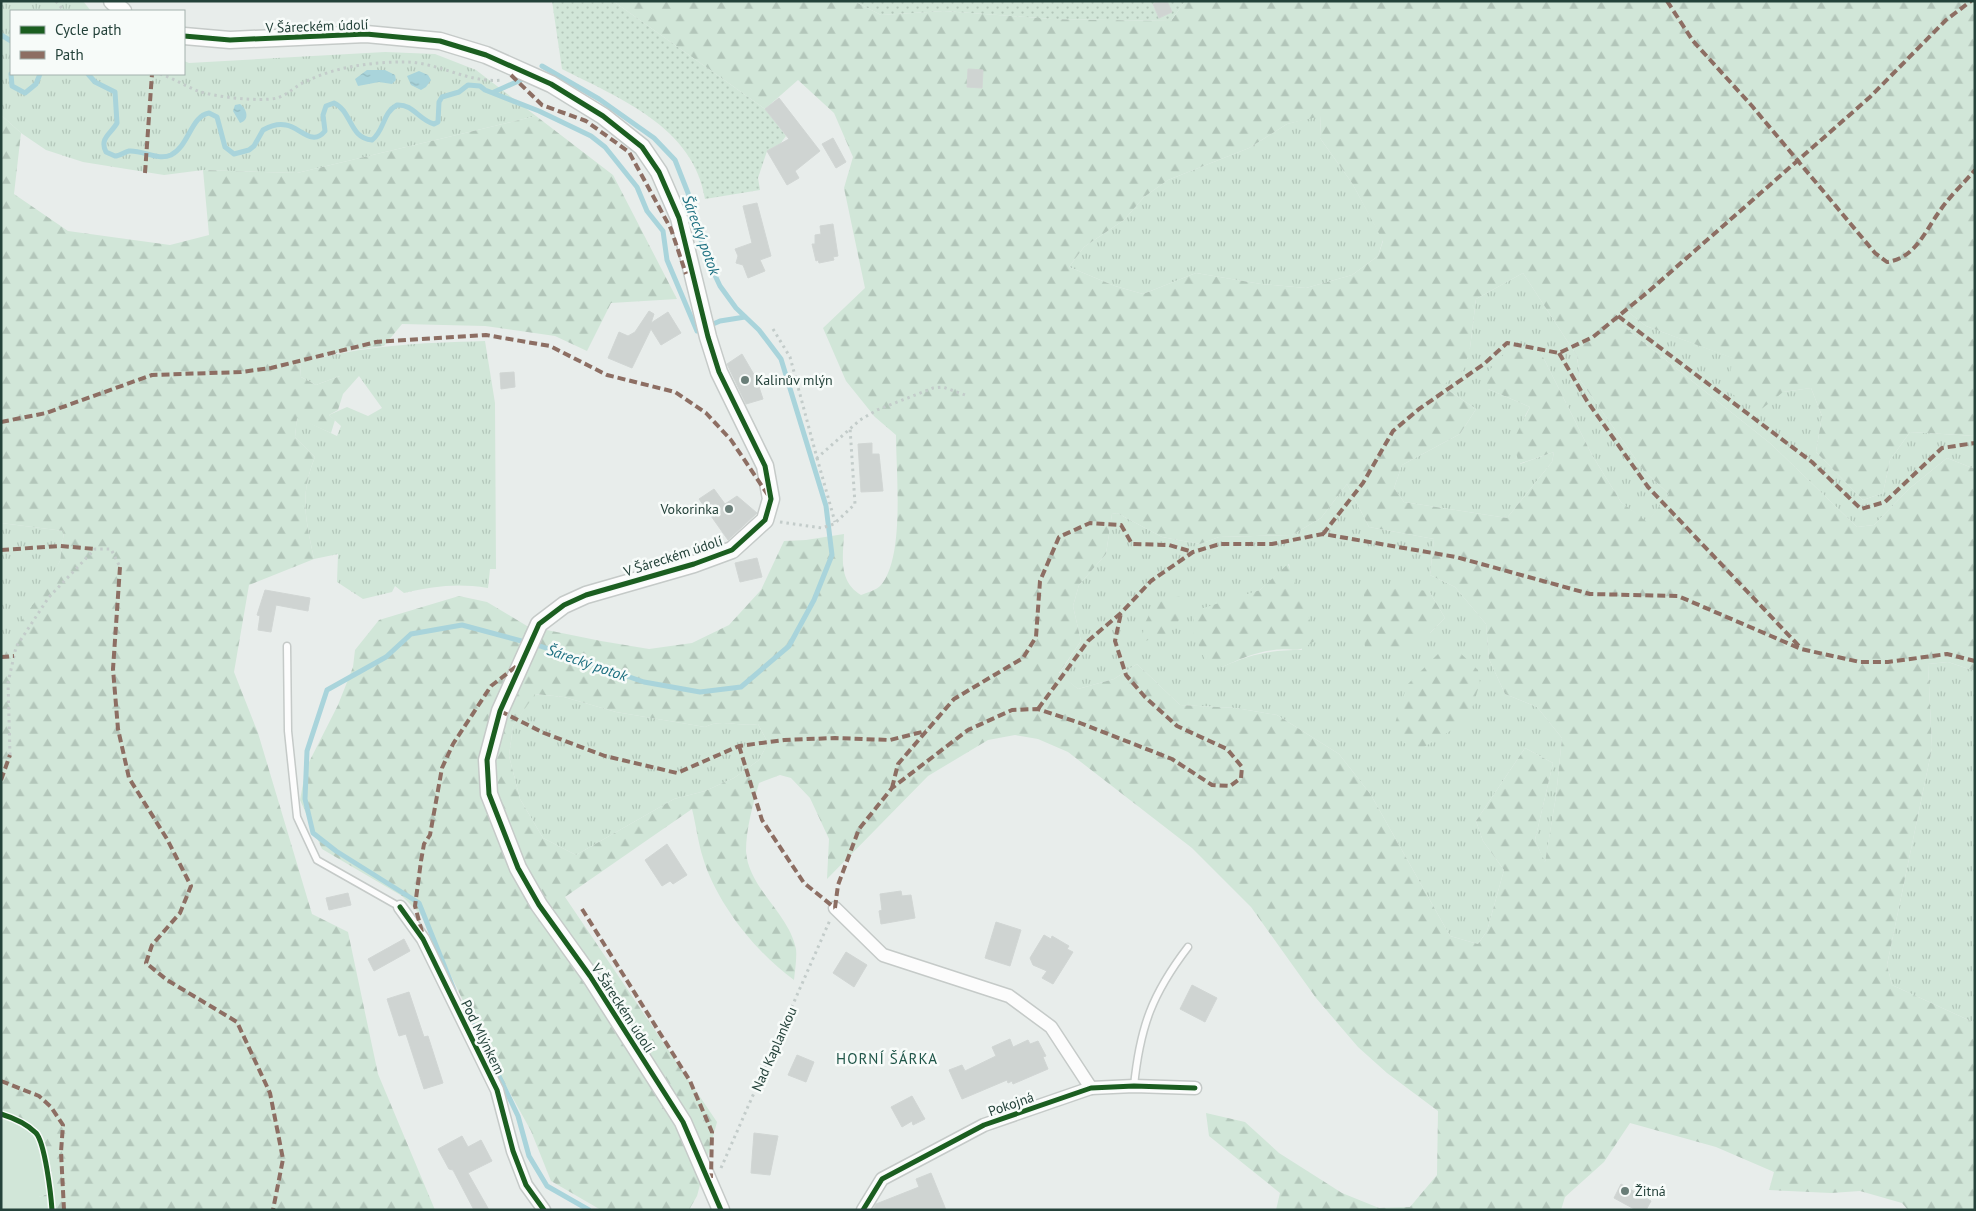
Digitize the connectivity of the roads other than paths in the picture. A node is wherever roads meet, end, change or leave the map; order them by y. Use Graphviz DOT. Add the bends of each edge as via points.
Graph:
graph roads {
  1 [pos="112,1"];
  2 [pos="122,10"];
  3 [pos="185,36"];
  4 [pos="287,646"];
  5 [pos="400,907"];
  6 [pos="835,908"];
  7 [pos="1188,947"];
  8 [pos="1134,1086"];
  9 [pos="1091,1088"];
  10 [pos="1195,1088"];
  11 [pos="544,1210"];
  12 [pos="721,1210"];
  13 [pos="863,1210"];
  1 -- 2 [label="street"];
  3 -- 12 [label="street, V Šáreckém údolí" via="230,40 366,34 440,41 486,55 551,84 603,116 642,147 659,172 679,218 719,372 765,466 771,499 765,520 732,550 586,595 564,605 539,624 500,711 487,760 488,794 518,868 682,1122"];
  4 -- 5 [label="lane, Pod Mlýnkem" via="288,731 297,817 317,860"];
  5 -- 11 [label="street, Pod Mlýnkem" via="424,939 497,1090 513,1151 523,1176"];
  6 -- 9 [label="street" via="883,955 1008,996 1051,1027"];
  7 -- 8 [label="lane" via="1168,973 1148,1011"];
  8 -- 9 [label="street, Pokojná"];
  8 -- 10 [label="street, Pokojná"];
  9 -- 13 [label="street, Pokojná" via="984,1125 928,1153 882,1179"];
}
